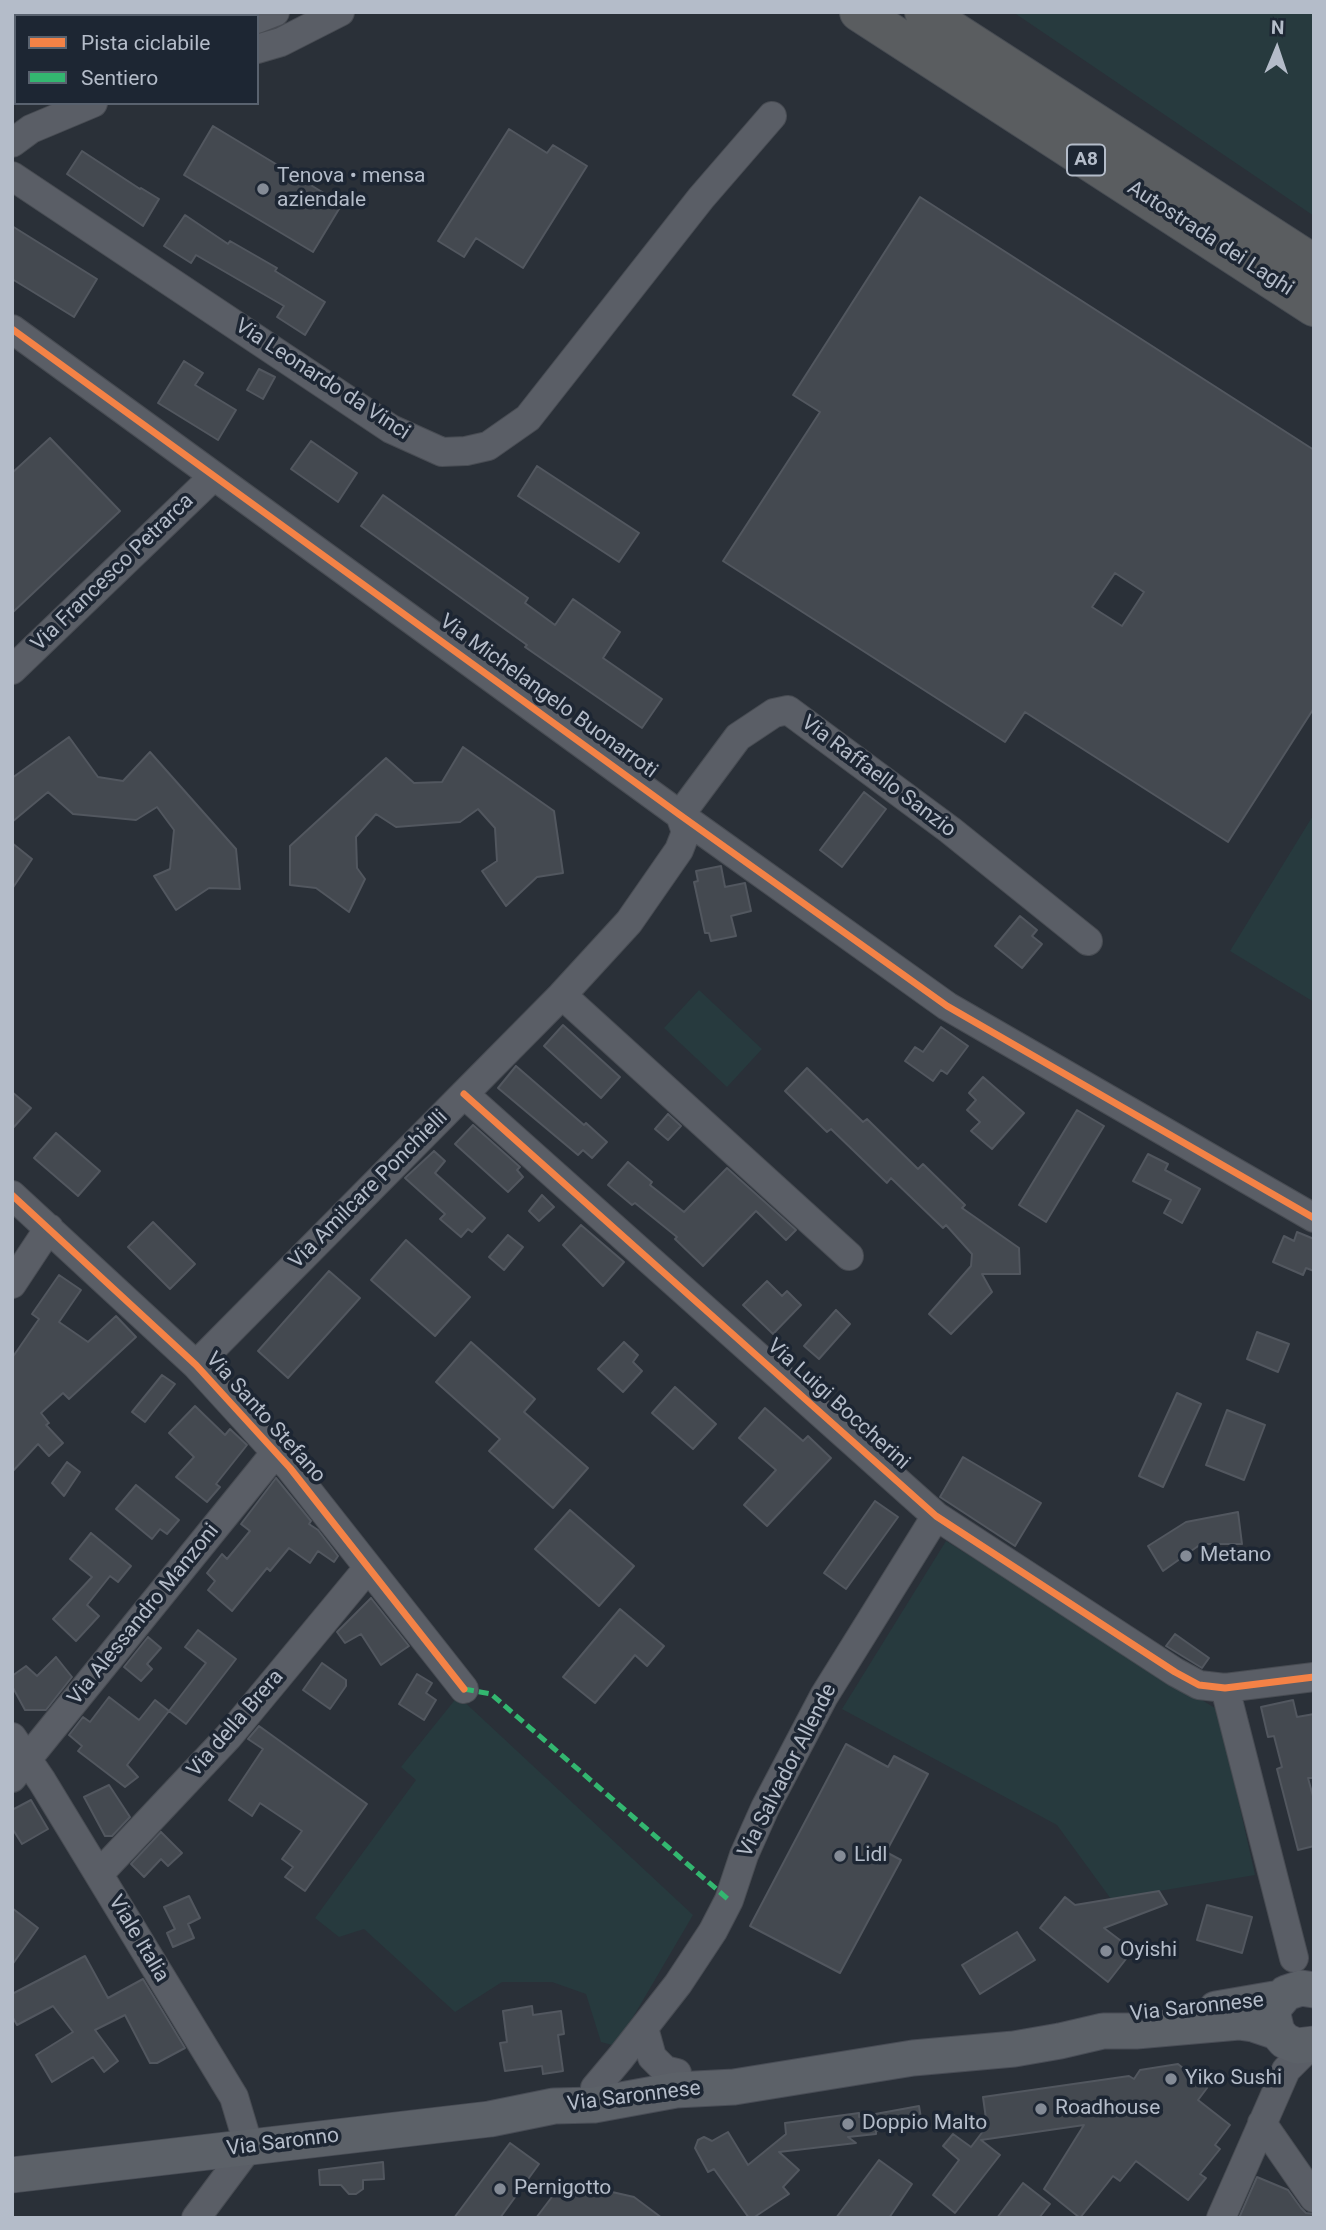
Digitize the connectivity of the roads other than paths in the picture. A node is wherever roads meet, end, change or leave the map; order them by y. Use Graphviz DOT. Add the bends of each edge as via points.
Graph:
graph roads {
  1 [pos="340,12"];
  2 [pos="859,12"];
  3 [pos="924,12"];
  4 [pos="259,48"];
  5 [pos="88,105"];
  6 [pos="772,116"];
  7 [pos="12,144"];
  8 [pos="12,176"];
  9 [pos="1314,264"];
  10 [pos="1314,307"];
  11 [pos="12,329"];
  12 [pos="214,476"];
  13 [pos="12,670"];
  14 [pos="680,815"];
  15 [pos="1088,941"];
  16 [pos="562,995"];
  17 [pos="464,1094"];
  18 [pos="12,1195"];
  19 [pos="1314,1217"];
  20 [pos="49,1228"];
  21 [pos="849,1256"];
  22 [pos="12,1284"];
  23 [pos="196,1365"];
  24 [pos="276,1452"];
  25 [pos="936,1516"];
  26 [pos="368,1568"];
  27 [pos="1314,1677"];
  28 [pos="1225,1688"];
  29 [pos="464,1689"];
  30 [pos="17,1758"];
  31 [pos="99,1874"];
  32 [pos="1296,2022"];
  33 [pos="644,2028"];
  34 [pos="677,2073"];
  35 [pos="595,2088"];
  36 [pos="554,2106"];
  37 [pos="1262,2123"];
  38 [pos="249,2147"];
  39 [pos="15,2169"];
  40 [pos="1314,2198"];
  41 [pos="196,2218"];
  42 [pos="1221,2218"];
  1 -- 4 [label="street"];
  2 -- 10 [label="highway, Autostrada dei Laghi / A8"];
  3 -- 9 [label="highway, Autostrada dei Laghi / A8"];
  5 -- 7 [label="street" via="31,129"];
  6 -- 8 [label="street, Via Leonardo da Vinci" via="701,198 528,418 488,446 466,451 442,452 391,429"];
  11 -- 12 [label="street, Via Michelangelo Buonarroti"];
  12 -- 13 [label="street, Via Francesco Petrarca"];
  12 -- 14 [label="street, Via Michelangelo Buonarroti"];
  14 -- 15 [label="street, Via Raffaello Sanzio" via="738,737 774,713 788,710 950,830"];
  14 -- 16 [label="street, Via Amilcare Ponchielli" via="686,832 680,850 629,922"];
  14 -- 19 [label="street, Via Michelangelo Buonarroti" via="947,1006"];
  16 -- 17 [label="street, Via Amilcare Ponchielli"];
  16 -- 21 [label="street"];
  17 -- 23 [label="street, Via Amilcare Ponchielli"];
  17 -- 25 [label="street, Via Luigi Boccherini"];
  18 -- 20 [label="street, Via Santo Stefano"];
  20 -- 22 [label="street"];
  20 -- 23 [label="street, Via Santo Stefano"];
  23 -- 24 [label="street, Via Santo Stefano"];
  24 -- 26 [label="street, Via Santo Stefano"];
  24 -- 30 [label="street, Via Alessandro Manzoni"];
  25 -- 28 [label="street, Via Luigi Boccherini" via="1175,1672 1199,1685"];
  25 -- 33 [label="street, Via Salvador Allende" via="824,1696 765,1808 713,1931"];
  26 -- 29 [label="street, Via Santo Stefano"];
  26 -- 31 [label="street, Via della Brera" via="228,1737"];
  27 -- 28 [label="street, Via Luigi Boccherini"];
  28 -- 32 [label="street" via="1294,1958"];
  30 -- 31 [label="street, Viale Italia"];
  31 -- 38 [label="street, Viale Italia" via="234,2097"];
  32 -- 34 [label="main road, Via Saronnese" via="1215,2009 1056,2019"];
  32 -- 36 [label="main road, Via Saronnese" via="1103,2031 1014,2049 914,2058 594,2105"];
  32 -- 37 [label="street"];
  33 -- 34 [label="street" via="652,2057 665,2070"];
  33 -- 35 [label="street, Via Salvador Allende"];
  34 -- 35 [label="main road, Via Saronnese"];
  35 -- 36 [label="main road, Via Saronnese"];
  36 -- 38 [label="main road, Via Saronno" via="490,2119"];
  37 -- 40 [label="street"];
  37 -- 42 [label="street"];
  38 -- 39 [label="main road, Via Saronno"];
  38 -- 41 [label="street"];
}
